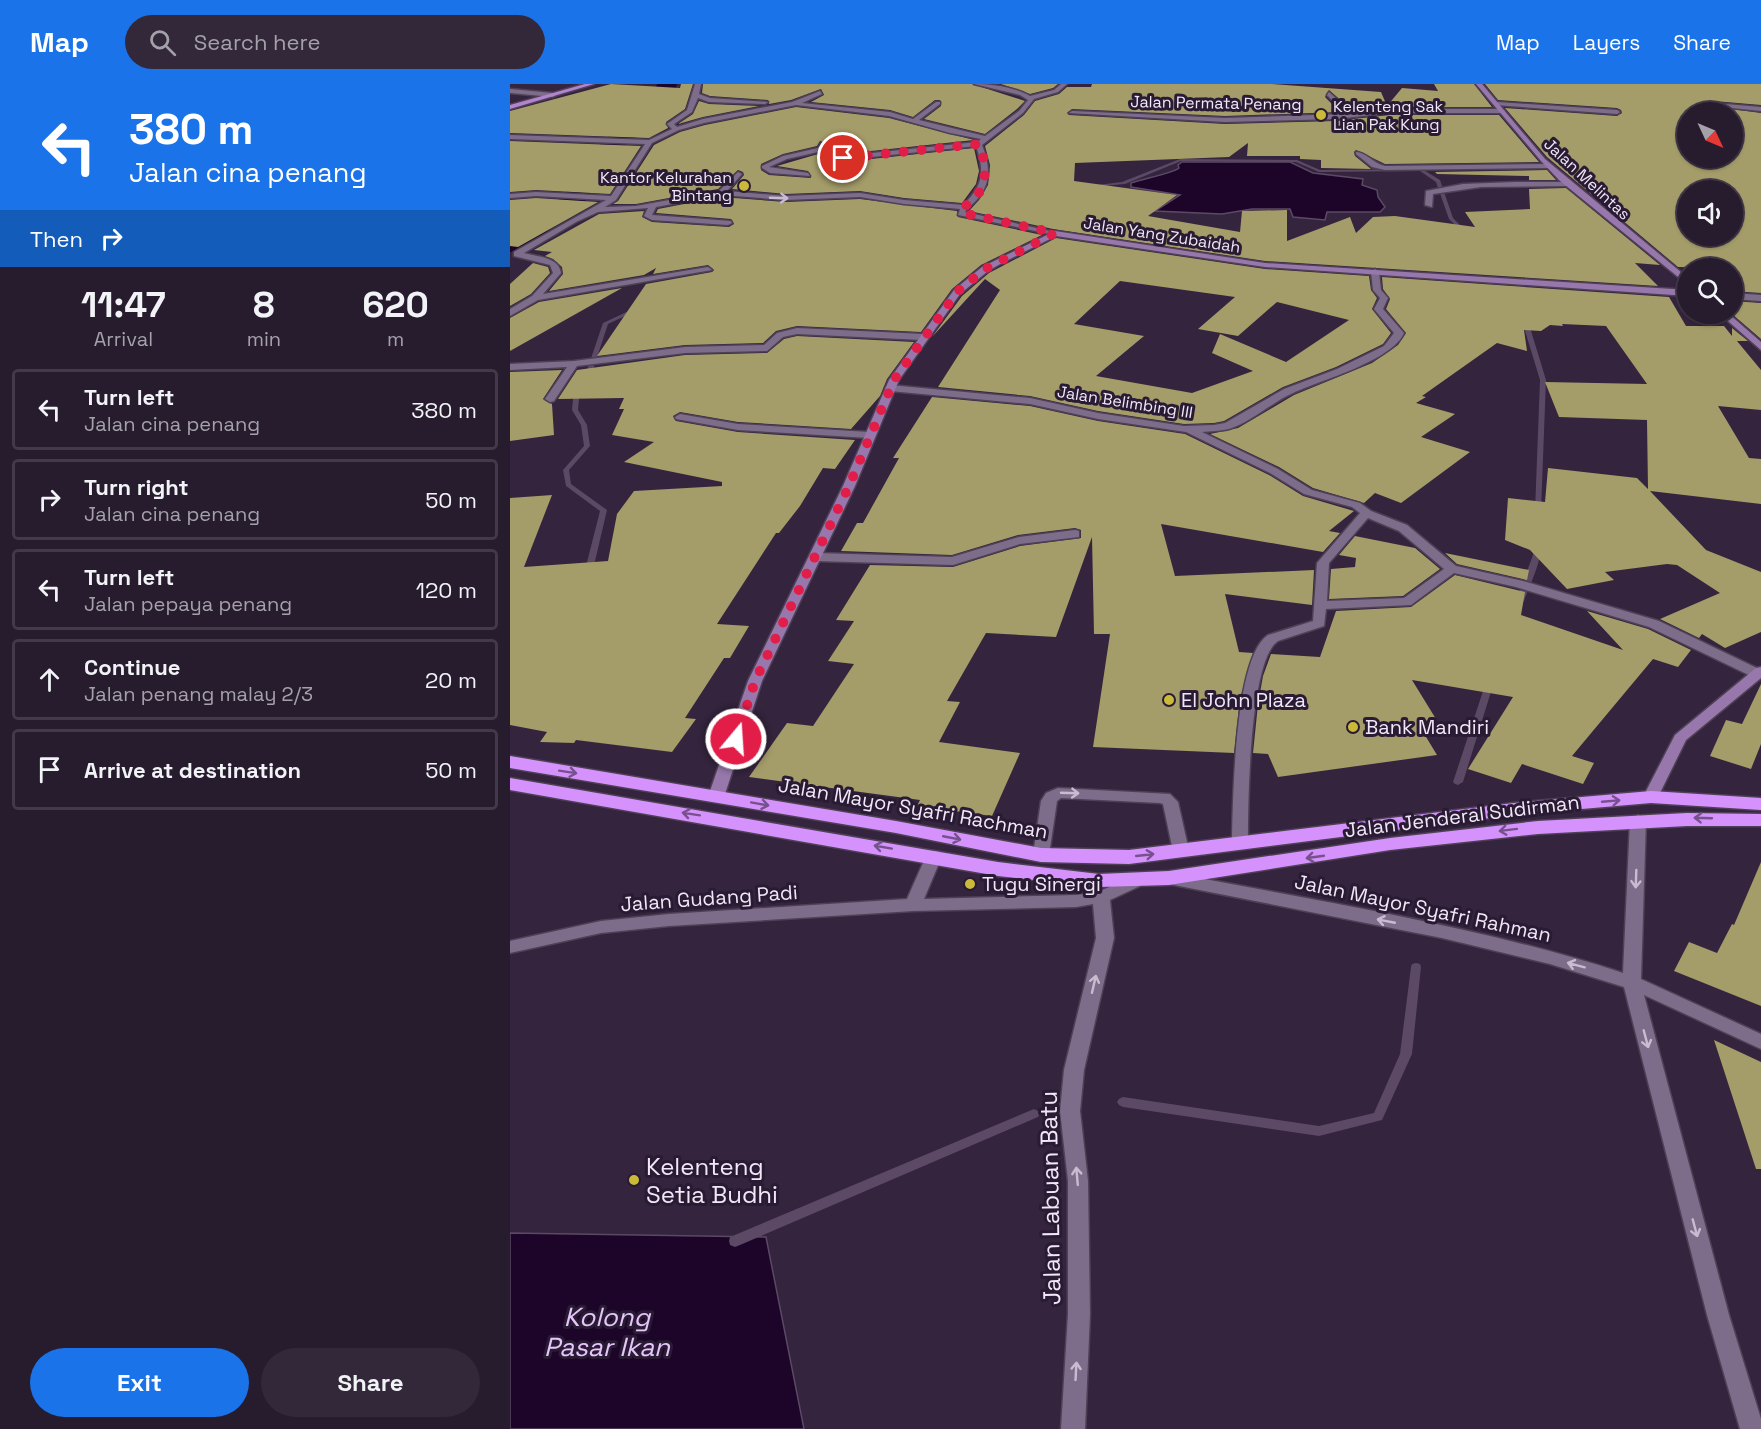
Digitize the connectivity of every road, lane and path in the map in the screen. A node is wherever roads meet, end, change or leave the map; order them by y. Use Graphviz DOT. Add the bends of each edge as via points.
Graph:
graph roads {
  1 [pos="591,84"];
  2 [pos="698,84"];
  3 [pos="977,84"];
  4 [pos="1064,84"];
  5 [pos="1479,84"];
  6 [pos="510,91"];
  7 [pos="820,93"];
  8 [pos="1329,93"];
  9 [pos="553,95"];
  10 [pos="696,95"];
  11 [pos="1031,98"];
  12 [pos="938,103"];
  13 [pos="794,104"];
  14 [pos="510,107"];
  15 [pos="1743,107"];
  16 [pos="1500,108"];
  17 [pos="1761,109"];
  18 [pos="1617,112"];
  19 [pos="1072,113"];
  20 [pos="1350,115"];
  21 [pos="915,120"];
  22 [pos="677,129"];
  23 [pos="510,137"];
  24 [pos="982,141"];
  25 [pos="650,142"];
  26 [pos="1358,153"];
  27 [pos="1550,166"];
  28 [pos="738,174"];
  29 [pos="808,175"];
  30 [pos="1569,184"];
  31 [pos="721,193"];
  32 [pos="510,196"];
  33 [pos="613,198"];
  34 [pos="1429,205"];
  35 [pos="653,206"];
  36 [pos="964,207"];
  37 [pos="597,210"];
  38 [pos="728,223"];
  39 [pos="1055,233"];
  40 [pos="513,253"];
  41 [pos="708,270"];
  42 [pos="1375,272"];
  43 [pos="1677,274"];
  44 [pos="1677,292"];
  45 [pos="1743,297"];
  46 [pos="535,298"];
  47 [pos="1761,298"];
  48 [pos="510,313"];
  49 [pos="1735,324"];
  50 [pos="923,336"];
  51 [pos="1761,347"];
  52 [pos="578,364"];
  53 [pos="510,367"];
  54 [pos="890,388"];
  55 [pos="550,399"];
  56 [pos="680,417"];
  57 [pos="1190,430"];
  58 [pos="869,435"];
  59 [pos="1367,513"];
  60 [pos="1076,534"];
  61 [pos="816,557"];
  62 [pos="1452,569"];
  63 [pos="1321,605"];
  64 [pos="1759,673"];
  65 [pos="510,762"];
  66 [pos="510,784"];
  67 [pos="716,797"];
  68 [pos="1651,797"];
  69 [pos="1761,804"];
  70 [pos="1638,820"];
  71 [pos="1761,820"];
  72 [pos="1240,842"];
  73 [pos="1181,851"];
  74 [pos="1041,855"];
  75 [pos="934,856"];
  76 [pos="1169,878"];
  77 [pos="1134,882"];
  78 [pos="1101,897"];
  79 [pos="913,905"];
  80 [pos="510,947"];
  81 [pos="1632,982"];
  82 [pos="1761,1042"];
  83 [pos="1073,1429"];
  84 [pos="1752,1429"];
  1 -- 9 [label="main road"];
  2 -- 10 [label="street"];
  3 -- 11 [label="street"];
  4 -- 11 [label="street" via="1056,91"];
  5 -- 16 [label="street, Jalan Melintas"];
  6 -- 9 [label="street"];
  7 -- 13 [label="street"];
  8 -- 20 [label="street"];
  9 -- 14 [label="main road"];
  10 -- 13 [label="street" via="712,101"];
  10 -- 22 [label="street" via="690,111 670,124"];
  11 -- 24 [label="street" via="1021,112"];
  12 -- 21 [label="street"];
  13 -- 21 [label="street"];
  13 -- 22 [label="street" via="716,117"];
  15 -- 17 [label="street"];
  16 -- 18 [label="street, Jalan Permata Penang"];
  16 -- 20 [label="street, Jalan Permata Penang"];
  16 -- 27 [label="street, Jalan Melintas"];
  19 -- 20 [label="street, Jalan Permata Penang" via="1225,120"];
  21 -- 24 [label="street"];
  22 -- 25 [label="street"];
  23 -- 25 [label="street"];
  24 -- 29 [label="street" via="843,158 824,154 821,147 764,167"];
  24 -- 36 [label="street" via="984,182 979,194"];
  25 -- 33 [label="street"];
  26 -- 27 [label="street" via="1374,166 1385,168"];
  27 -- 30 [label="street, Jalan Melintas"];
  28 -- 31 [label="street"];
  30 -- 34 [label="street" via="1450,188 1430,194"];
  30 -- 43 [label="street, Jalan Melintas"];
  31 -- 35 [label="street"];
  31 -- 36 [label="street, one-way" via="786,198 860,195"];
  32 -- 33 [label="street"];
  33 -- 37 [label="street"];
  35 -- 37 [label="street"];
  35 -- 38 [label="street" via="648,216 652,218"];
  36 -- 39 [label="street" via="962,213 973,217"];
  37 -- 40 [label="street"];
  39 -- 42 [label="street, Jalan Yang Zubaidah" via="1243,263"];
  39 -- 50 [label="street, Jalan Yang Zubaidah" via="985,269 957,292"];
  40 -- 46 [label="street" via="556,266 557,273"];
  41 -- 46 [label="street"];
  42 -- 44 [label="street, Jalan Yang Zubaidah"];
  42 -- 57 [label="street, Jalan Belimbing III" via="1377,290 1384,298 1378,310 1399,333 1393,344 1340,372 1288,391 1228,426"];
  45 -- 47 [label="street"];
  46 -- 48 [label="street"];
  49 -- 51 [label="street"];
  50 -- 52 [label="street" via="796,331 780,335 767,348 685,350"];
  50 -- 54 [label="street, Jalan Yang Zubaidah"];
  52 -- 53 [label="street"];
  52 -- 55 [label="street"];
  54 -- 57 [label="street, Jalan Belimbing III" via="1030,400 1098,416"];
  54 -- 58 [label="street, Jalan Yang Zubaidah"];
  56 -- 58 [label="street" via="738,427"];
  57 -- 59 [label="street" via="1308,492 1356,505"];
  58 -- 61 [label="street, Jalan Yang Zubaidah"];
  59 -- 62 [label="street" via="1405,529"];
  59 -- 63 [label="street" via="1323,563"];
  60 -- 61 [label="street" via="1019,541 953,561"];
  61 -- 67 [label="street, Jalan Yang Zubaidah" via="755,681"];
  62 -- 63 [label="street" via="1406,602"];
  62 -- 64 [label="street" via="1542,590 1654,624"];
  63 -- 72 [label="street" via="1321,621 1274,638 1258,655 1246,728"];
  64 -- 68 [label="street" via="1680,738"];
  65 -- 67 [label="highway, Jalan Mayor Syafri Rachman, one-way"];
  75 -- 66 [label="highway, one-way"];
  67 -- 74 [label="highway, Jalan Mayor Syafri Rachman, one-way"];
  68 -- 69 [label="highway, Jalan Jenderal Sudirman"];
  72 -- 68 [label="highway, Jalan Jenderal Sudirman, one-way"];
  71 -- 70 [label="highway, Jalan Jenderal Sudirman, one-way"];
  70 -- 76 [label="highway, Jalan Jenderal Sudirman, one-way" via="1511,830"];
  70 -- 81 [label="street, one-way"];
  72 -- 73 [label="highway, Jalan Mayor Syafri Rachman"];
  74 -- 73 [label="highway, Jalan Mayor Syafri Rachman, one-way" via="1099,858"];
  74 -- 73 [label="street, one-way" via="1051,797 1058,793 1164,798 1170,802"];
  75 -- 77 [label="highway" via="1059,879"];
  75 -- 79 [label="street"];
  76 -- 77 [label="highway"];
  81 -- 76 [label="street, Jalan Mayor Syafri Rahman, one-way" via="1469,937"];
  77 -- 78 [label="street, Jalan Gudang Padi"];
  78 -- 79 [label="street, Jalan Gudang Padi"];
  83 -- 78 [label="street, Jalan Labuan Batu, one-way" via="1079,1314 1078,1181 1070,1111 1074,1070 1105,938"];
  79 -- 80 [label="street, Jalan Gudang Padi" via="601,927"];
  81 -- 82 [label="street, Jalan Mayor Syafri Rahman"];
  81 -- 84 [label="street, one-way" via="1718,1315"];
}
